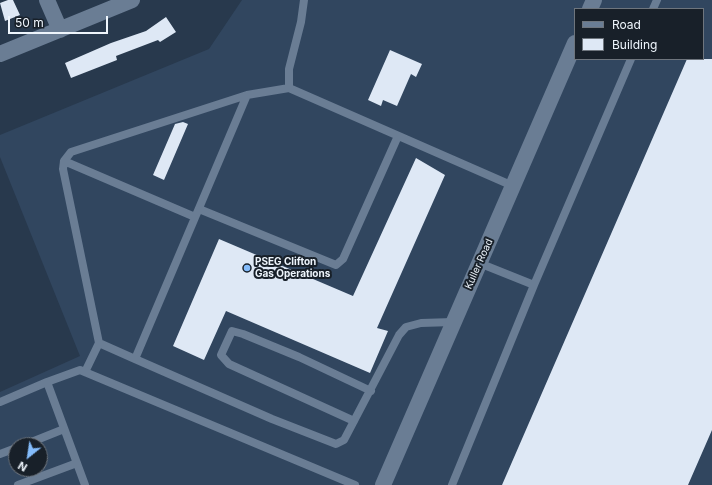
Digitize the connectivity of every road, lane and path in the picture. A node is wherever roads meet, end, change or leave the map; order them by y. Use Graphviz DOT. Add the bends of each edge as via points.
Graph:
graph roads {
  1 [pos="47,0"];
  2 [pos="132,0"];
  3 [pos="304,0"];
  4 [pos="60,30"];
  5 [pos="574,45"];
  6 [pos="0,54"];
  7 [pos="631,60"];
  8 [pos="290,88"];
  9 [pos="247,95"];
  10 [pos="398,136"];
  11 [pos="64,161"];
  12 [pos="513,186"];
  13 [pos="197,213"];
  14 [pos="479,262"];
  15 [pos="534,285"];
  16 [pos="453,322"];
  17 [pos="99,343"];
  18 [pos="135,358"];
  19 [pos="85,372"];
  20 [pos="47,382"];
  21 [pos="371,391"];
  22 [pos="0,402"];
  23 [pos="354,421"];
  24 [pos="64,429"];
  25 [pos="44,437"];
  26 [pos="77,463"];
  27 [pos="18,485"];
  28 [pos="85,485"];
  29 [pos="355,485"];
  30 [pos="382,485"];
  31 [pos="452,485"];
  1 -- 4 [label="street"];
  2 -- 4 [label="street"];
  3 -- 8 [label="lane" via="289,69"];
  4 -- 6 [label="street"];
  5 -- 12 [label="street, Kuller Road"];
  7 -- 15 [label="lane"];
  8 -- 9 [label="lane"];
  8 -- 10 [label="lane"];
  9 -- 11 [label="lane" via="71,152"];
  9 -- 13 [label="lane"];
  10 -- 12 [label="lane"];
  10 -- 13 [label="lane" via="343,259 336,265"];
  11 -- 13 [label="lane"];
  11 -- 17 [label="lane" via="62,169"];
  12 -- 14 [label="street, Kuller Road"];
  13 -- 18 [label="lane"];
  14 -- 15 [label="lane"];
  14 -- 16 [label="street, Kuller Road"];
  15 -- 31 [label="lane"];
  16 -- 21 [label="lane" via="421,323 406,327 399,335"];
  16 -- 30 [label="street, Kuller Road"];
  17 -- 18 [label="lane"];
  17 -- 19 [label="lane"];
  18 -- 23 [label="lane" via="336,444 344,440"];
  19 -- 20 [label="lane" via="80,370"];
  19 -- 29 [label="lane"];
  20 -- 22 [label="lane"];
  20 -- 24 [label="lane"];
  21 -- 23 [label="lane"];
  21 -- 23 [label="lane" via="278,348 232,331 221,355 230,364"];
  24 -- 25 [label="lane"];
  24 -- 26 [label="lane"];
  26 -- 27 [label="lane"];
  26 -- 28 [label="lane"];
}
